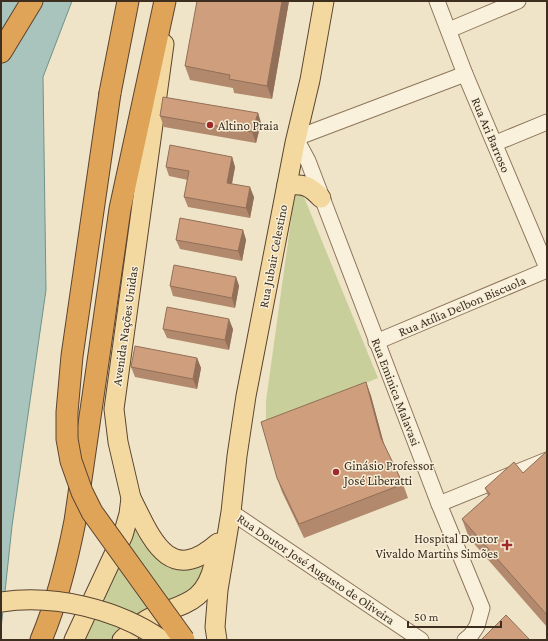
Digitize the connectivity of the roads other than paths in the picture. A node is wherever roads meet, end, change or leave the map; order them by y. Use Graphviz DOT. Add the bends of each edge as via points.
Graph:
graph roads {
  1 [pos="32,1"];
  2 [pos="128,1"];
  3 [pos="324,1"];
  4 [pos="437,1"];
  5 [pos="518,1"];
  6 [pos="164,2"];
  7 [pos="449,30"];
  8 [pos="1,52"];
  9 [pos="465,74"];
  10 [pos="547,122"];
  11 [pos="295,140"];
  12 [pos="496,143"];
  13 [pos="287,185"];
  14 [pos="321,198"];
  15 [pos="547,269"];
  16 [pos="376,342"];
  17 [pos="547,460"];
  18 [pos="131,498"];
  19 [pos="439,504"];
  20 [pos="231,512"];
  21 [pos="218,543"];
  22 [pos="1,602"];
  23 [pos="151,618"];
  24 [pos="41,640"];
  25 [pos="74,640"];
  26 [pos="122,640"];
  27 [pos="162,640"];
  28 [pos="184,640"];
  29 [pos="188,640"];
  30 [pos="217,640"];
  31 [pos="421,640"];
  32 [pos="465,640"];
  1 -- 8 [label="highway"];
  2 -- 28 [label="highway, bridge" via="110,93 72,356 67,439 79,486 92,512"];
  3 -- 11 [label="main road, Rua Jubair Celestino" via="310,80"];
  4 -- 7 [label="street, Rua Ari Barroso"];
  5 -- 7 [label="street"];
  6 -- 18 [label="main road, Avenida Nações Unidas" via="162,63 114,409 118,442"];
  6 -- 24 [label="highway, bridge" via="120,210 67,560"];
  7 -- 9 [label="street, Rua Ari Barroso"];
  9 -- 11 [label="street"];
  9 -- 12 [label="street, Rua Ari Barroso"];
  10 -- 12 [label="street"];
  11 -- 13 [label="main road, Rua Jubair Celestino"];
  11 -- 14 [label="street, Rua Eminica Malavasi" via="308,161"];
  12 -- 15 [label="street, Rua Ari Barroso"];
  13 -- 14 [label="main road" via="312,188"];
  13 -- 20 [label="main road, Rua Jubair Celestino" via="246,396"];
  14 -- 16 [label="street, Rua Eminica Malavasi"];
  15 -- 16 [label="street, Rua Atília Delbon Biscuola"];
  16 -- 19 [label="street, Rua Eminica Malavasi"];
  17 -- 19 [label="street"];
  18 -- 21 [label="main road" via="152,538 161,551 170,558 183,560 197,557"];
  18 -- 25 [label="main road, Avenida Nações Unidas" via="123,535"];
  19 -- 32 [label="street, Rua Eminica Malavasi" via="482,608 476,626"];
  20 -- 21 [label="main road" via="223,520"];
  20 -- 30 [label="main road, Rua Jubair Celestino" via="216,605"];
  20 -- 31 [label="street, Rua Doutor José Augusto de Oliveira"];
  21 -- 23 [label="main road" via="212,573 204,589 184,606"];
  22 -- 27 [label="main road, bridge" via="43,600 100,610 126,620"];
  23 -- 26 [label="main road"];
  23 -- 29 [label="main road"];
}
